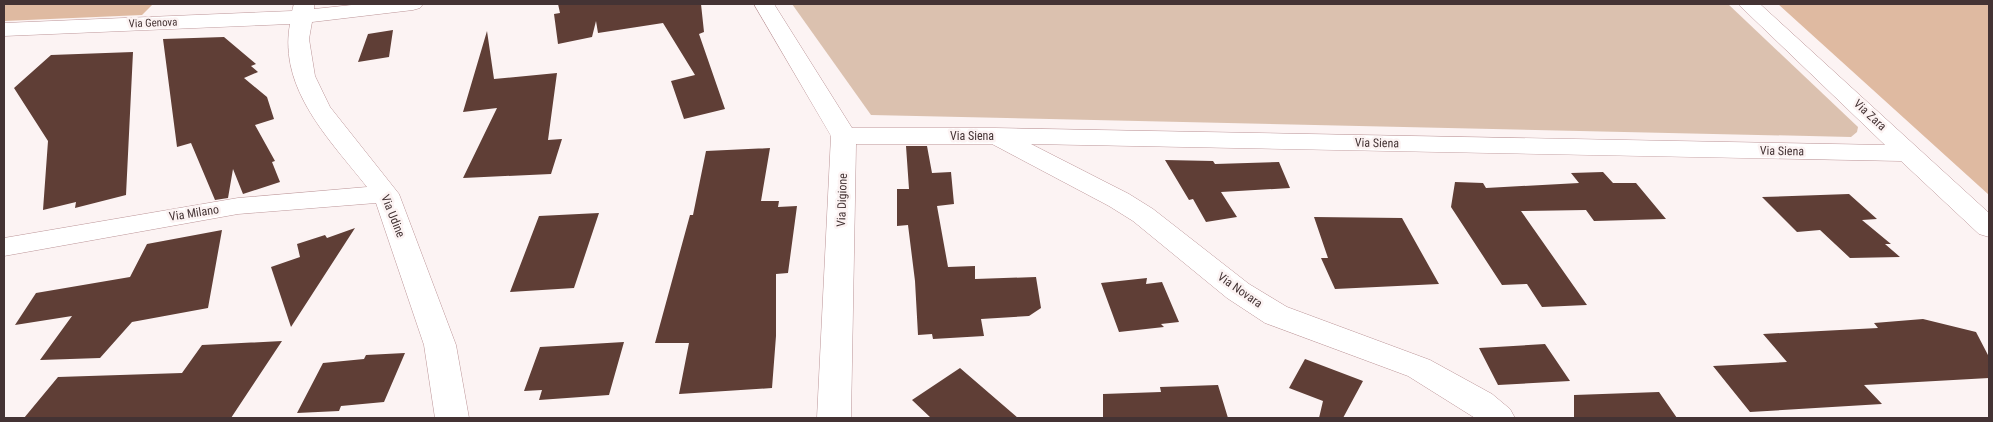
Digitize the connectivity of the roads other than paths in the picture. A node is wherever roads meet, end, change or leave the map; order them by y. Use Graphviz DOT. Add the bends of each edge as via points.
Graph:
graph roads {
  1 [pos="413,4"];
  2 [pos="764,4"];
  3 [pos="1748,4"];
  4 [pos="303,10"];
  5 [pos="4,30"];
  6 [pos="844,136"];
  7 [pos="995,136"];
  8 [pos="1911,153"];
  9 [pos="386,194"];
  10 [pos="1989,228"];
  11 [pos="4,247"];
  12 [pos="452,418"];
  13 [pos="834,418"];
  14 [pos="1498,418"];
  1 -- 4 [label="street"];
  2 -- 6 [label="street"];
  3 -- 8 [label="street, Via Zara"];
  4 -- 5 [label="street, Via Genova"];
  4 -- 9 [label="street, Via Udine" via="298,39 299,57 312,98"];
  6 -- 7 [label="street, Via Siena"];
  6 -- 13 [label="street, Via Digione"];
  7 -- 8 [label="street, Via Siena"];
  7 -- 14 [label="street, Via Novara" via="1143,215 1238,291 1276,315 1419,368 1472,398"];
  8 -- 10 [label="street, Via Zara"];
  9 -- 11 [label="street, Via Milano" via="238,206"];
  9 -- 12 [label="street, Via Udine" via="440,344"];
}
